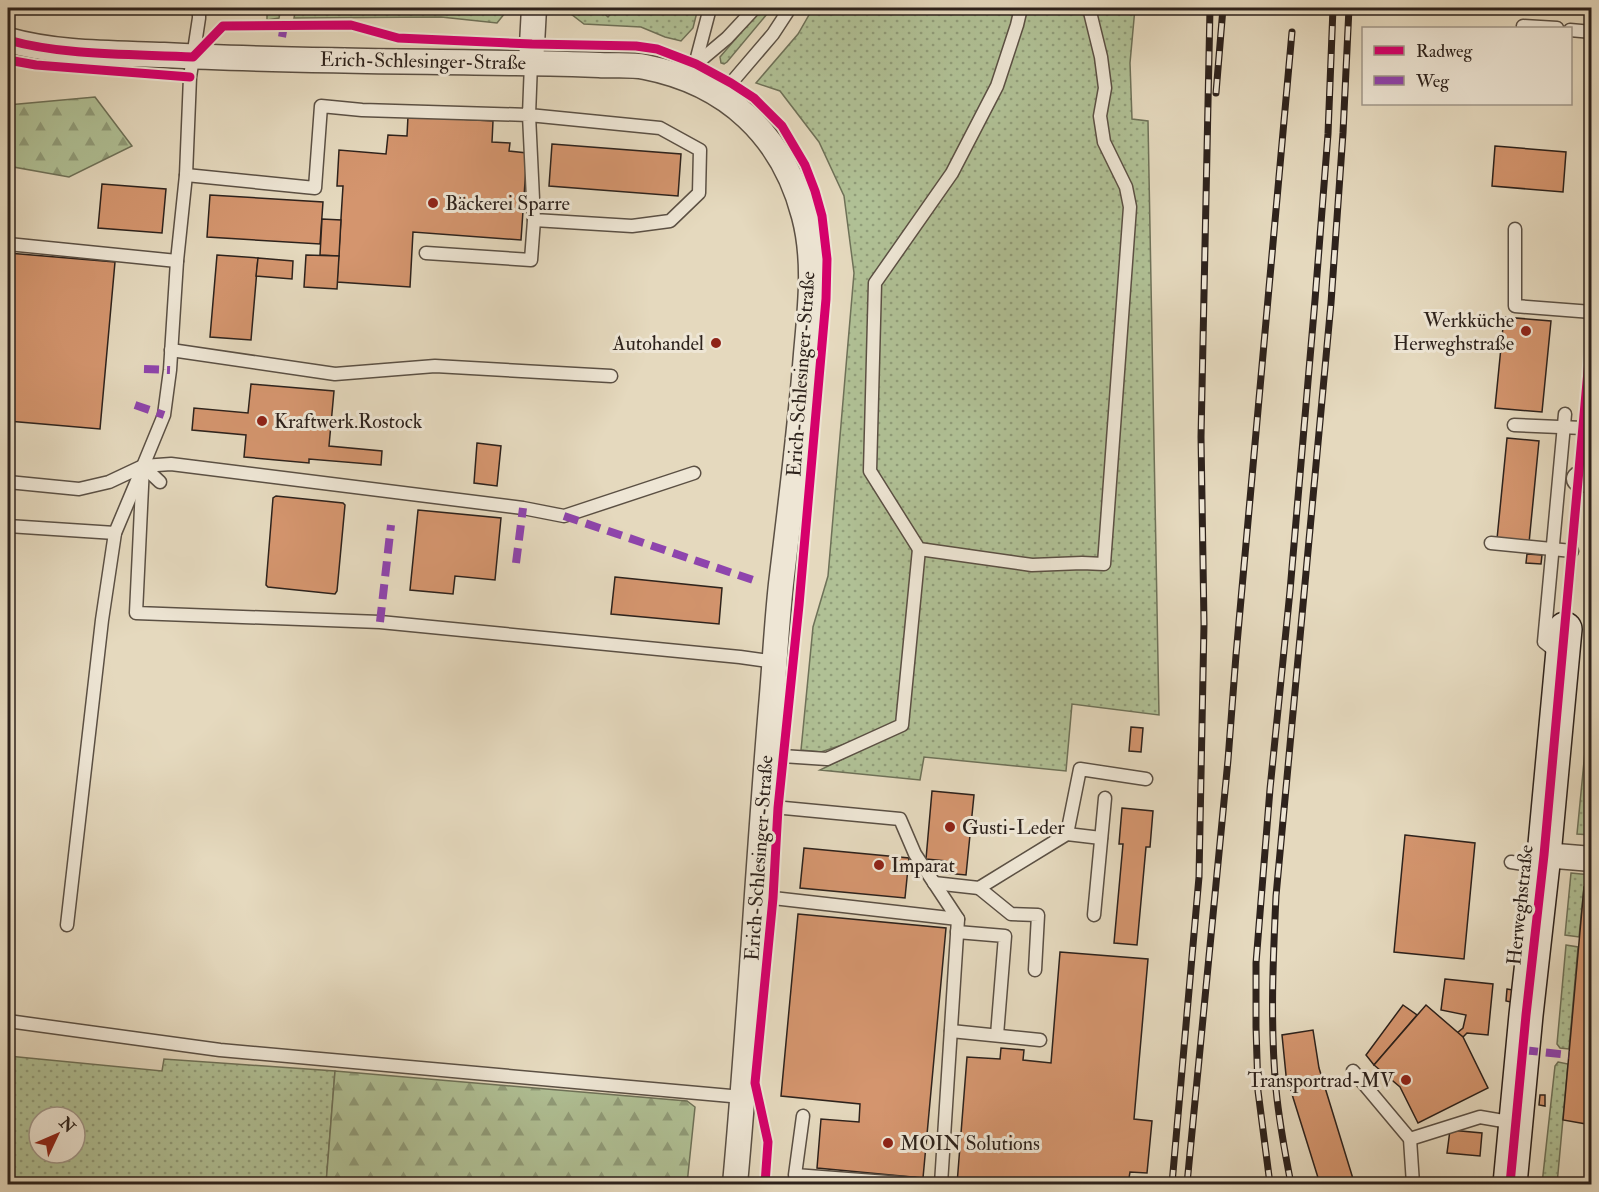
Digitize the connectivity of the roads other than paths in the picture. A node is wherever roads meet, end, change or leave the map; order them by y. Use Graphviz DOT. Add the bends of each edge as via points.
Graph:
graph roads {
  1 [pos="199,8"];
  2 [pos="534,8"];
  3 [pos="710,8"];
  4 [pos="755,8"];
  5 [pos="790,8"];
  6 [pos="1021,8"];
  7 [pos="1089,8"];
  8 [pos="1523,26"];
  9 [pos="1540,27"];
  10 [pos="1572,30"];
  11 [pos="1592,32"];
  12 [pos="8,40"];
  13 [pos="193,57"];
  14 [pos="531,63"];
  15 [pos="693,72"];
  16 [pos="720,96"];
  17 [pos="529,115"];
  18 [pos="186,175"];
  19 [pos="534,220"];
  20 [pos="1515,229"];
  21 [pos="8,244"];
  22 [pos="426,253"];
  23 [pos="177,261"];
  24 [pos="1592,312"];
  25 [pos="171,350"];
  26 [pos="611,376"];
  27 [pos="1565,414"];
  28 [pos="1514,425"];
  29 [pos="1564,427"];
  30 [pos="1583,428"];
  31 [pos="143,466"];
  32 [pos="694,473"];
  33 [pos="8,482"];
  34 [pos="160,482"];
  35 [pos="8,526"];
  36 [pos="115,533"];
  37 [pos="1491,543"];
  38 [pos="919,549"];
  39 [pos="1552,549"];
  40 [pos="1572,551"];
  41 [pos="1564,643"];
  42 [pos="775,662"];
  43 [pos="767,755"];
  44 [pos="1146,779"];
  45 [pos="1105,798"];
  46 [pos="763,806"];
  47 [pos="1067,834"];
  48 [pos="1101,838"];
  49 [pos="1592,860"];
  50 [pos="1532,862"];
  51 [pos="934,883"];
  52 [pos="979,888"];
  53 [pos="756,897"];
  54 [pos="1094,915"];
  55 [pos="958,919"];
  56 [pos="67,925"];
  57 [pos="957,932"];
  58 [pos="1035,970"];
  59 [pos="8,1021"];
  60 [pos="951,1031"];
  61 [pos="997,1035"];
  62 [pos="1040,1040"];
  63 [pos="1353,1071"];
  64 [pos="742,1097"];
  65 [pos="803,1116"];
  66 [pos="1515,1123"];
  67 [pos="1410,1139"];
  68 [pos="735,1185"];
  69 [pos="914,1185"];
  70 [pos="941,1185"];
  71 [pos="1413,1185"];
  72 [pos="1510,1185"];
  1 -- 13 [label="lane"];
  2 -- 14 [label="street"];
  3 -- 15 [label="lane"];
  4 -- 15 [label="lane"];
  5 -- 16 [label="lane"];
  6 -- 38 [label="lane" via="997,86 952,173 875,283 870,471"];
  7 -- 38 [label="lane" via="1105,88 1100,116 1104,142 1126,187 1130,207 1104,564 1032,565"];
  8 -- 9 [label="lane"];
  10 -- 11 [label="lane"];
  12 -- 13 [label="street, Erich-Schlesinger-Straße" via="86,51"];
  13 -- 14 [label="street, Erich-Schlesinger-Straße"];
  13 -- 18 [label="lane"];
  14 -- 15 [label="street, Erich-Schlesinger-Straße"];
  14 -- 17 [label="lane"];
  15 -- 16 [label="street, Erich-Schlesinger-Straße"];
  16 -- 42 [label="street, Erich-Schlesinger-Straße" via="748,116 774,148 795,189 809,239 811,290 806,354"];
  17 -- 18 [label="lane" via="321,106 315,188"];
  17 -- 19 [label="lane"];
  17 -- 19 [label="lane" via="660,128 700,150 699,193 670,221 632,226"];
  18 -- 23 [label="lane"];
  19 -- 22 [label="lane" via="531,260"];
  20 -- 24 [label="lane" via="1515,306"];
  21 -- 23 [label="lane"];
  23 -- 25 [label="lane"];
  25 -- 26 [label="lane" via="335,374 435,366"];
  25 -- 31 [label="lane" via="164,415"];
  27 -- 29 [label="lane"];
  28 -- 29 [label="lane"];
  29 -- 30 [label="lane"];
  29 -- 39 [label="lane"];
  31 -- 32 [label="lane" via="183,465 564,516"];
  31 -- 33 [label="lane" via="109,482 79,489"];
  31 -- 34 [label="lane"];
  31 -- 36 [label="lane"];
  31 -- 42 [label="lane" via="136,613 380,622"];
  35 -- 36 [label="lane"];
  36 -- 56 [label="lane"];
  37 -- 39 [label="lane"];
  38 -- 43 [label="lane" via="902,725 827,759"];
  39 -- 40 [label="lane"];
  39 -- 41 [label="lane" via="1544,642"];
  41 -- 50 [label="street, Herweghstraße"];
  42 -- 43 [label="street, Erich-Schlesinger-Straße"];
  43 -- 46 [label="street, Erich-Schlesinger-Straße"];
  44 -- 47 [label="lane" via="1080,769"];
  45 -- 48 [label="lane"];
  46 -- 51 [label="lane" via="900,819 915,854"];
  46 -- 53 [label="street, Erich-Schlesinger-Straße"];
  47 -- 48 [label="lane"];
  47 -- 52 [label="lane"];
  48 -- 54 [label="lane"];
  49 -- 50 [label="street"];
  50 -- 66 [label="street, Herweghstraße"];
  51 -- 52 [label="lane"];
  51 -- 55 [label="lane"];
  52 -- 58 [label="lane" via="1011,914 1038,915"];
  53 -- 55 [label="lane"];
  53 -- 64 [label="street, Erich-Schlesinger-Straße"];
  55 -- 57 [label="lane"];
  57 -- 60 [label="lane"];
  57 -- 61 [label="lane" via="1005,936"];
  59 -- 64 [label="lane" via="220,1050"];
  60 -- 61 [label="lane"];
  60 -- 70 [label="lane"];
  61 -- 62 [label="lane"];
  63 -- 67 [label="lane"];
  64 -- 68 [label="street, Erich-Schlesinger-Straße"];
  65 -- 69 [label="lane" via="795,1175"];
  66 -- 67 [label="lane" via="1480,1117"];
  66 -- 72 [label="street, Herweghstraße"];
  67 -- 71 [label="lane"];
}
